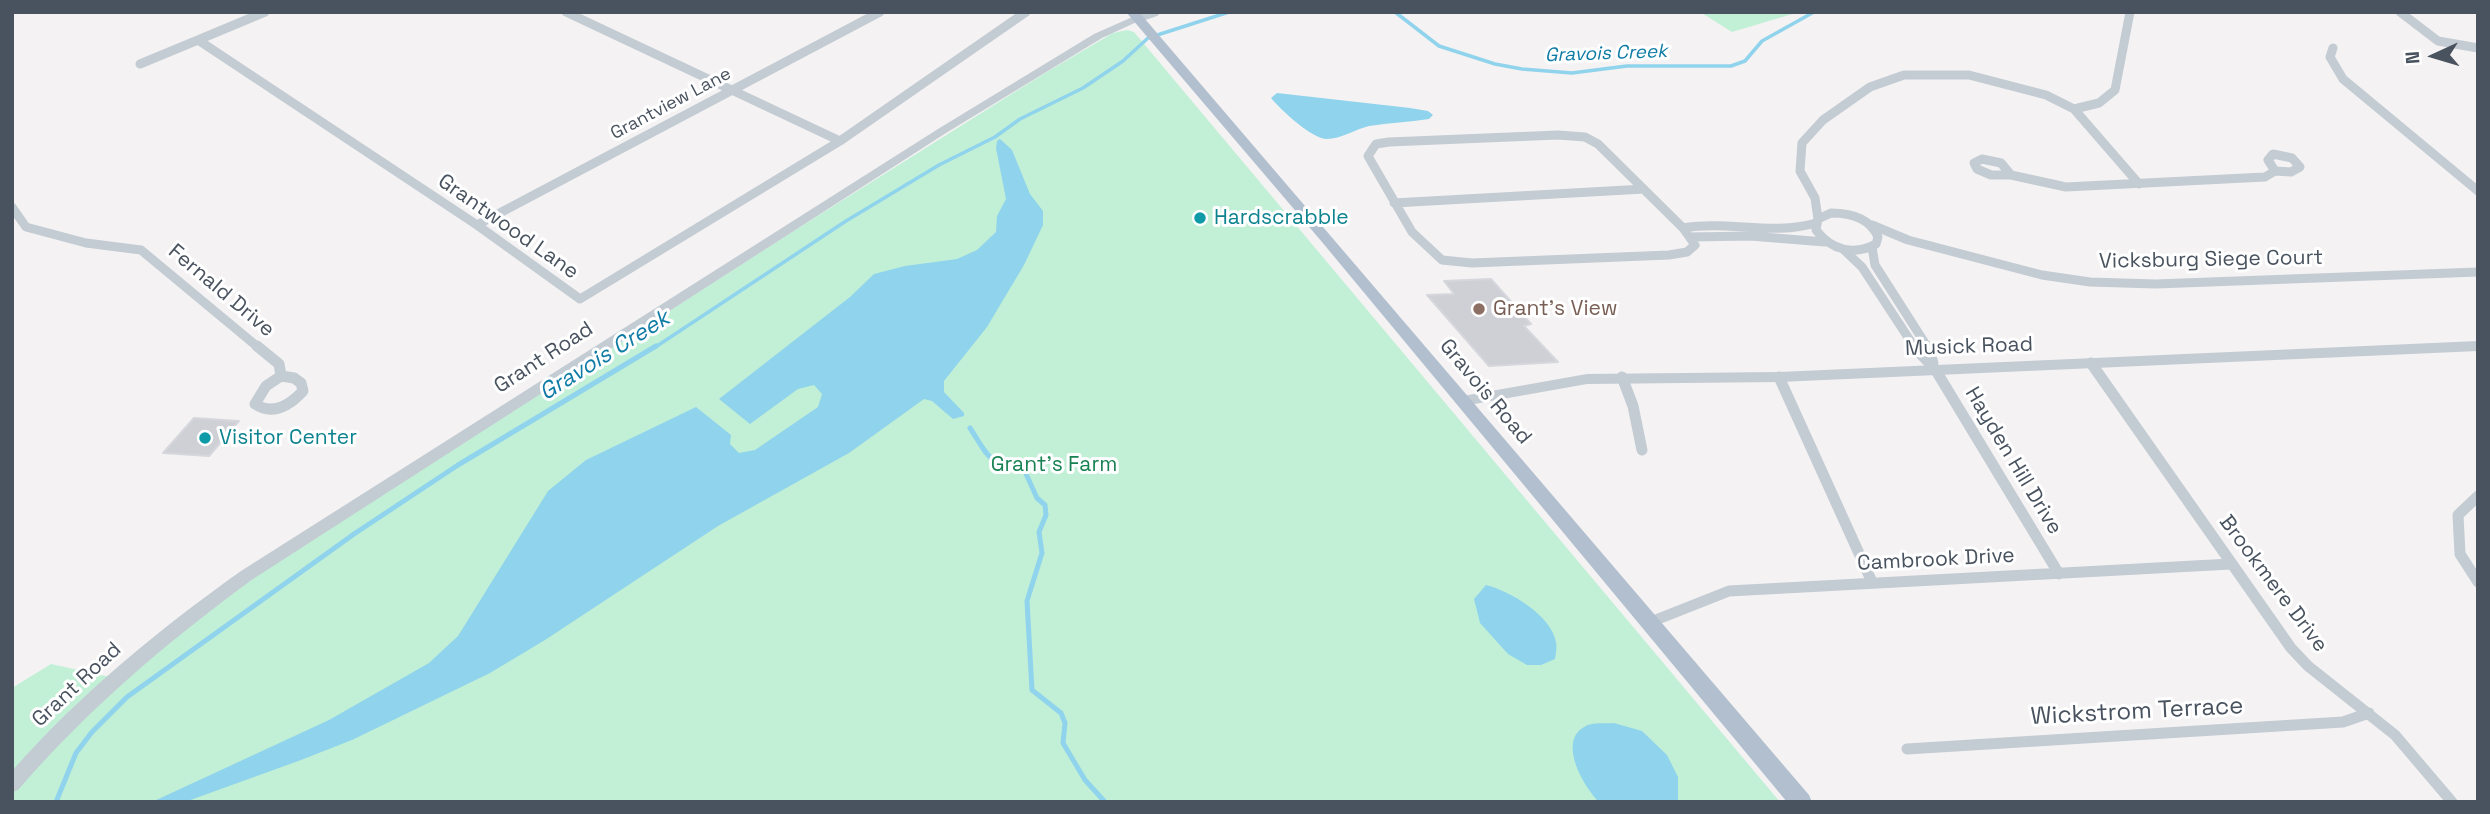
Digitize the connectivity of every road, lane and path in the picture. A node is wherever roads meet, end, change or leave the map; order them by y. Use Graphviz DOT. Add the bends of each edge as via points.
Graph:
graph roads {
  1 [pos="265,12"];
  2 [pos="566,12"];
  3 [pos="880,12"];
  4 [pos="1026,12"];
  5 [pos="1155,12"];
  6 [pos="2130,12"];
  7 [pos="2400,12"];
  8 [pos="1134,15"];
  9 [pos="198,40"];
  10 [pos="2333,48"];
  11 [pos="2478,48"];
  12 [pos="140,64"];
  13 [pos="733,89"];
  14 [pos="2074,109"];
  15 [pos="841,141"];
  16 [pos="2275,171"];
  17 [pos="2011,175"];
  18 [pos="2139,184"];
  19 [pos="1644,189"];
  20 [pos="2478,191"];
  21 [pos="1815,198"];
  22 [pos="1394,203"];
  23 [pos="12,207"];
  24 [pos="1843,213"];
  25 [pos="1817,221"];
  26 [pos="477,225"];
  27 [pos="1872,225"];
  28 [pos="1683,228"];
  29 [pos="1690,237"];
  30 [pos="1908,240"];
  31 [pos="1825,242"];
  32 [pos="1874,246"];
  33 [pos="1843,249"];
  34 [pos="2478,272"];
  35 [pos="2478,346"];
  36 [pos="2091,363"];
  37 [pos="1935,369"];
  38 [pos="281,376"];
  39 [pos="1622,377"];
  40 [pos="1779,377"];
  41 [pos="1463,401"];
  42 [pos="1642,450"];
  43 [pos="2478,496"];
  44 [pos="2231,564"];
  45 [pos="2059,573"];
  46 [pos="1872,582"];
  47 [pos="2478,582"];
  48 [pos="1648,623"];
  49 [pos="2369,713"];
  50 [pos="1907,749"];
  51 [pos="12,784"];
  52 [pos="1801,802"];
  53 [pos="2452,802"];
  1 -- 9 [label="street"];
  2 -- 13 [label="street"];
  3 -- 13 [label="street, Grantview Lane"];
  4 -- 15 [label="street, Grantwood Lane"];
  5 -- 8 [label="street"];
  6 -- 14 [label="street" via="2115,89 2099,103"];
  7 -- 11 [label="street" via="2438,41"];
  8 -- 41 [label="main road, Gravois Road"];
  8 -- 51 [label="street, Grant Road" via="942,131 247,575 155,644 85,707"];
  9 -- 12 [label="street"];
  9 -- 26 [label="street, Grantwood Lane"];
  10 -- 20 [label="street" via="2330,57 2343,79"];
  13 -- 15 [label="street"];
  13 -- 26 [label="street, Grantview Lane"];
  14 -- 18 [label="street"];
  14 -- 21 [label="street" via="2046,95 1969,75 1904,75 1870,87 1823,120 1802,143 1800,171"];
  15 -- 26 [label="street, Grantwood Lane" via="580,299"];
  16 -- 18 [label="street" via="2237,180"];
  17 -- 18 [label="street" via="2066,187"];
  19 -- 22 [label="street"];
  19 -- 22 [label="street" via="1585,137 1376,144 1368,156"];
  19 -- 28 [label="street"];
  21 -- 24 [label="street, Vicksburg Siege Court"];
  21 -- 25 [label="street"];
  22 -- 29 [label="street" via="1412,232 1442,260 1452,262 1670,255 1687,252 1695,245"];
  23 -- 38 [label="street, Fernald Drive" via="26,227 86,243 141,250 279,364"];
  24 -- 25 [label="street"];
  24 -- 27 [label="street, Vicksburg Siege Court"];
  25 -- 28 [label="street" via="1796,229"];
  25 -- 31 [label="street" via="1818,234"];
  27 -- 30 [label="street, Vicksburg Siege Court"];
  27 -- 32 [label="street" via="1877,233"];
  28 -- 29 [label="street"];
  29 -- 31 [label="street"];
  30 -- 32 [label="street, Vicksburg Siege Court"];
  30 -- 34 [label="street, Vicksburg Siege Court" via="2042,275 2090,282 2156,284"];
  31 -- 33 [label="street"];
  32 -- 33 [label="street, Vicksburg Siege Court"];
  32 -- 37 [label="street" via="1875,265 1925,340"];
  33 -- 37 [label="street" via="1862,267 1908,341"];
  35 -- 36 [label="street, Musick Road"];
  36 -- 37 [label="street, Musick Road"];
  36 -- 44 [label="street, Brookmere Drive"];
  37 -- 40 [label="street, Musick Road"];
  37 -- 45 [label="street, Hayden Hill Drive"];
  39 -- 40 [label="street, Musick Road"];
  39 -- 41 [label="street, Musick Road" via="1552,383"];
  39 -- 42 [label="street"];
  40 -- 46 [label="street"];
  41 -- 48 [label="main road, Gravois Road"];
  43 -- 47 [label="street" via="2458,515 2460,554"];
  44 -- 45 [label="street, Cambrook Drive"];
  44 -- 49 [label="street, Brookmere Drive" via="2291,648"];
  45 -- 46 [label="street, Cambrook Drive"];
  46 -- 48 [label="street, Cambrook Drive" via="1729,591"];
  48 -- 52 [label="main road, Gravois Road"];
  49 -- 50 [label="street, Wickstrom Terrace" via="2343,722"];
  49 -- 53 [label="street, Brookmere Drive" via="2416,757"];
}
